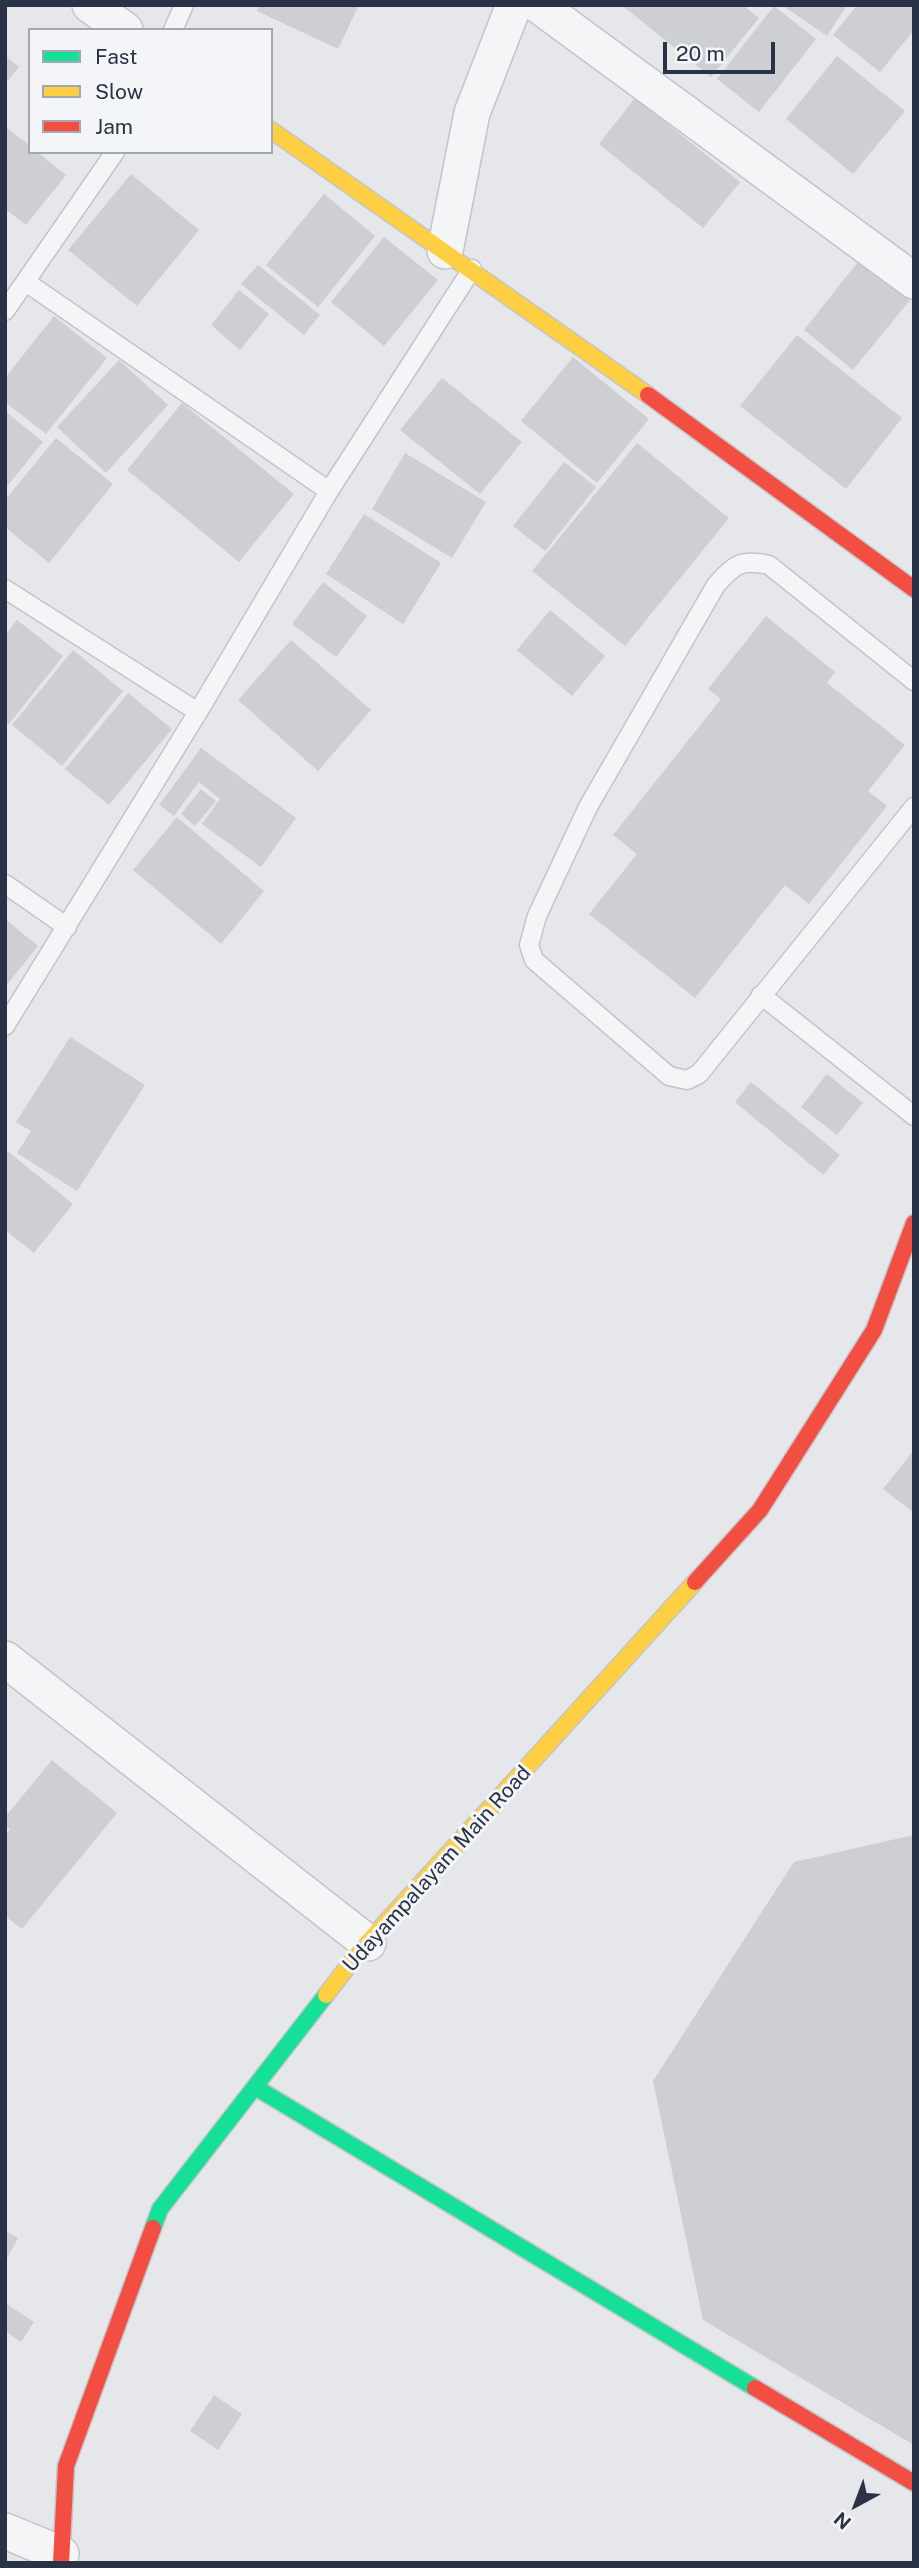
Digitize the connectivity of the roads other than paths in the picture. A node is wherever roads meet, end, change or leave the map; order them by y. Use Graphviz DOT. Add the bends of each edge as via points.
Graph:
graph roads {
  1 [pos="90,5"];
  2 [pos="184,5"];
  3 [pos="514,5"];
  4 [pos="538,5"];
  5 [pos="122,28"];
  6 [pos="174,28"];
  7 [pos="273,131"];
  8 [pos="114,154"];
  9 [pos="458,260"];
  10 [pos="914,281"];
  11 [pos="26,282"];
  12 [pos="5,311"];
  13 [pos="329,491"];
  14 [pos="5,589"];
  15 [pos="914,589"];
  16 [pos="914,681"];
  17 [pos="198,712"];
  18 [pos="914,807"];
  19 [pos="5,884"];
  20 [pos="67,927"];
  21 [pos="761,995"];
  22 [pos="5,1026"];
  23 [pos="914,1116"];
  24 [pos="914,1223"];
  25 [pos="5,1659"];
  26 [pos="368,1943"];
  27 [pos="255,2087"];
  28 [pos="914,2483"];
  29 [pos="5,2531"];
  30 [pos="61,2558"];
  1 -- 5 [label="street"];
  2 -- 6 [label="lane"];
  3 -- 9 [label="street" via="472,113"];
  4 -- 10 [label="street"];
  7 -- 9 [label="street"];
  8 -- 11 [label="lane"];
  9 -- 13 [label="lane"];
  9 -- 15 [label="street"];
  11 -- 12 [label="lane"];
  11 -- 13 [label="lane"];
  13 -- 17 [label="lane"];
  14 -- 17 [label="lane"];
  16 -- 21 [label="lane" via="769,565 748,561 731,569 716,585 588,807 537,916 529,945 534,960 669,1076 687,1080 699,1074"];
  17 -- 20 [label="lane"];
  18 -- 21 [label="lane"];
  19 -- 20 [label="lane"];
  20 -- 22 [label="lane"];
  21 -- 23 [label="lane"];
  24 -- 26 [label="street, Udayampalayam Main Road" via="874,1330 760,1510"];
  25 -- 26 [label="street"];
  26 -- 27 [label="street, Udayampalayam Main Road"];
  27 -- 28 [label="street"];
  27 -- 30 [label="street, Udayampalayam Main Road" via="160,2209 66,2466"];
  29 -- 30 [label="street"];
}
